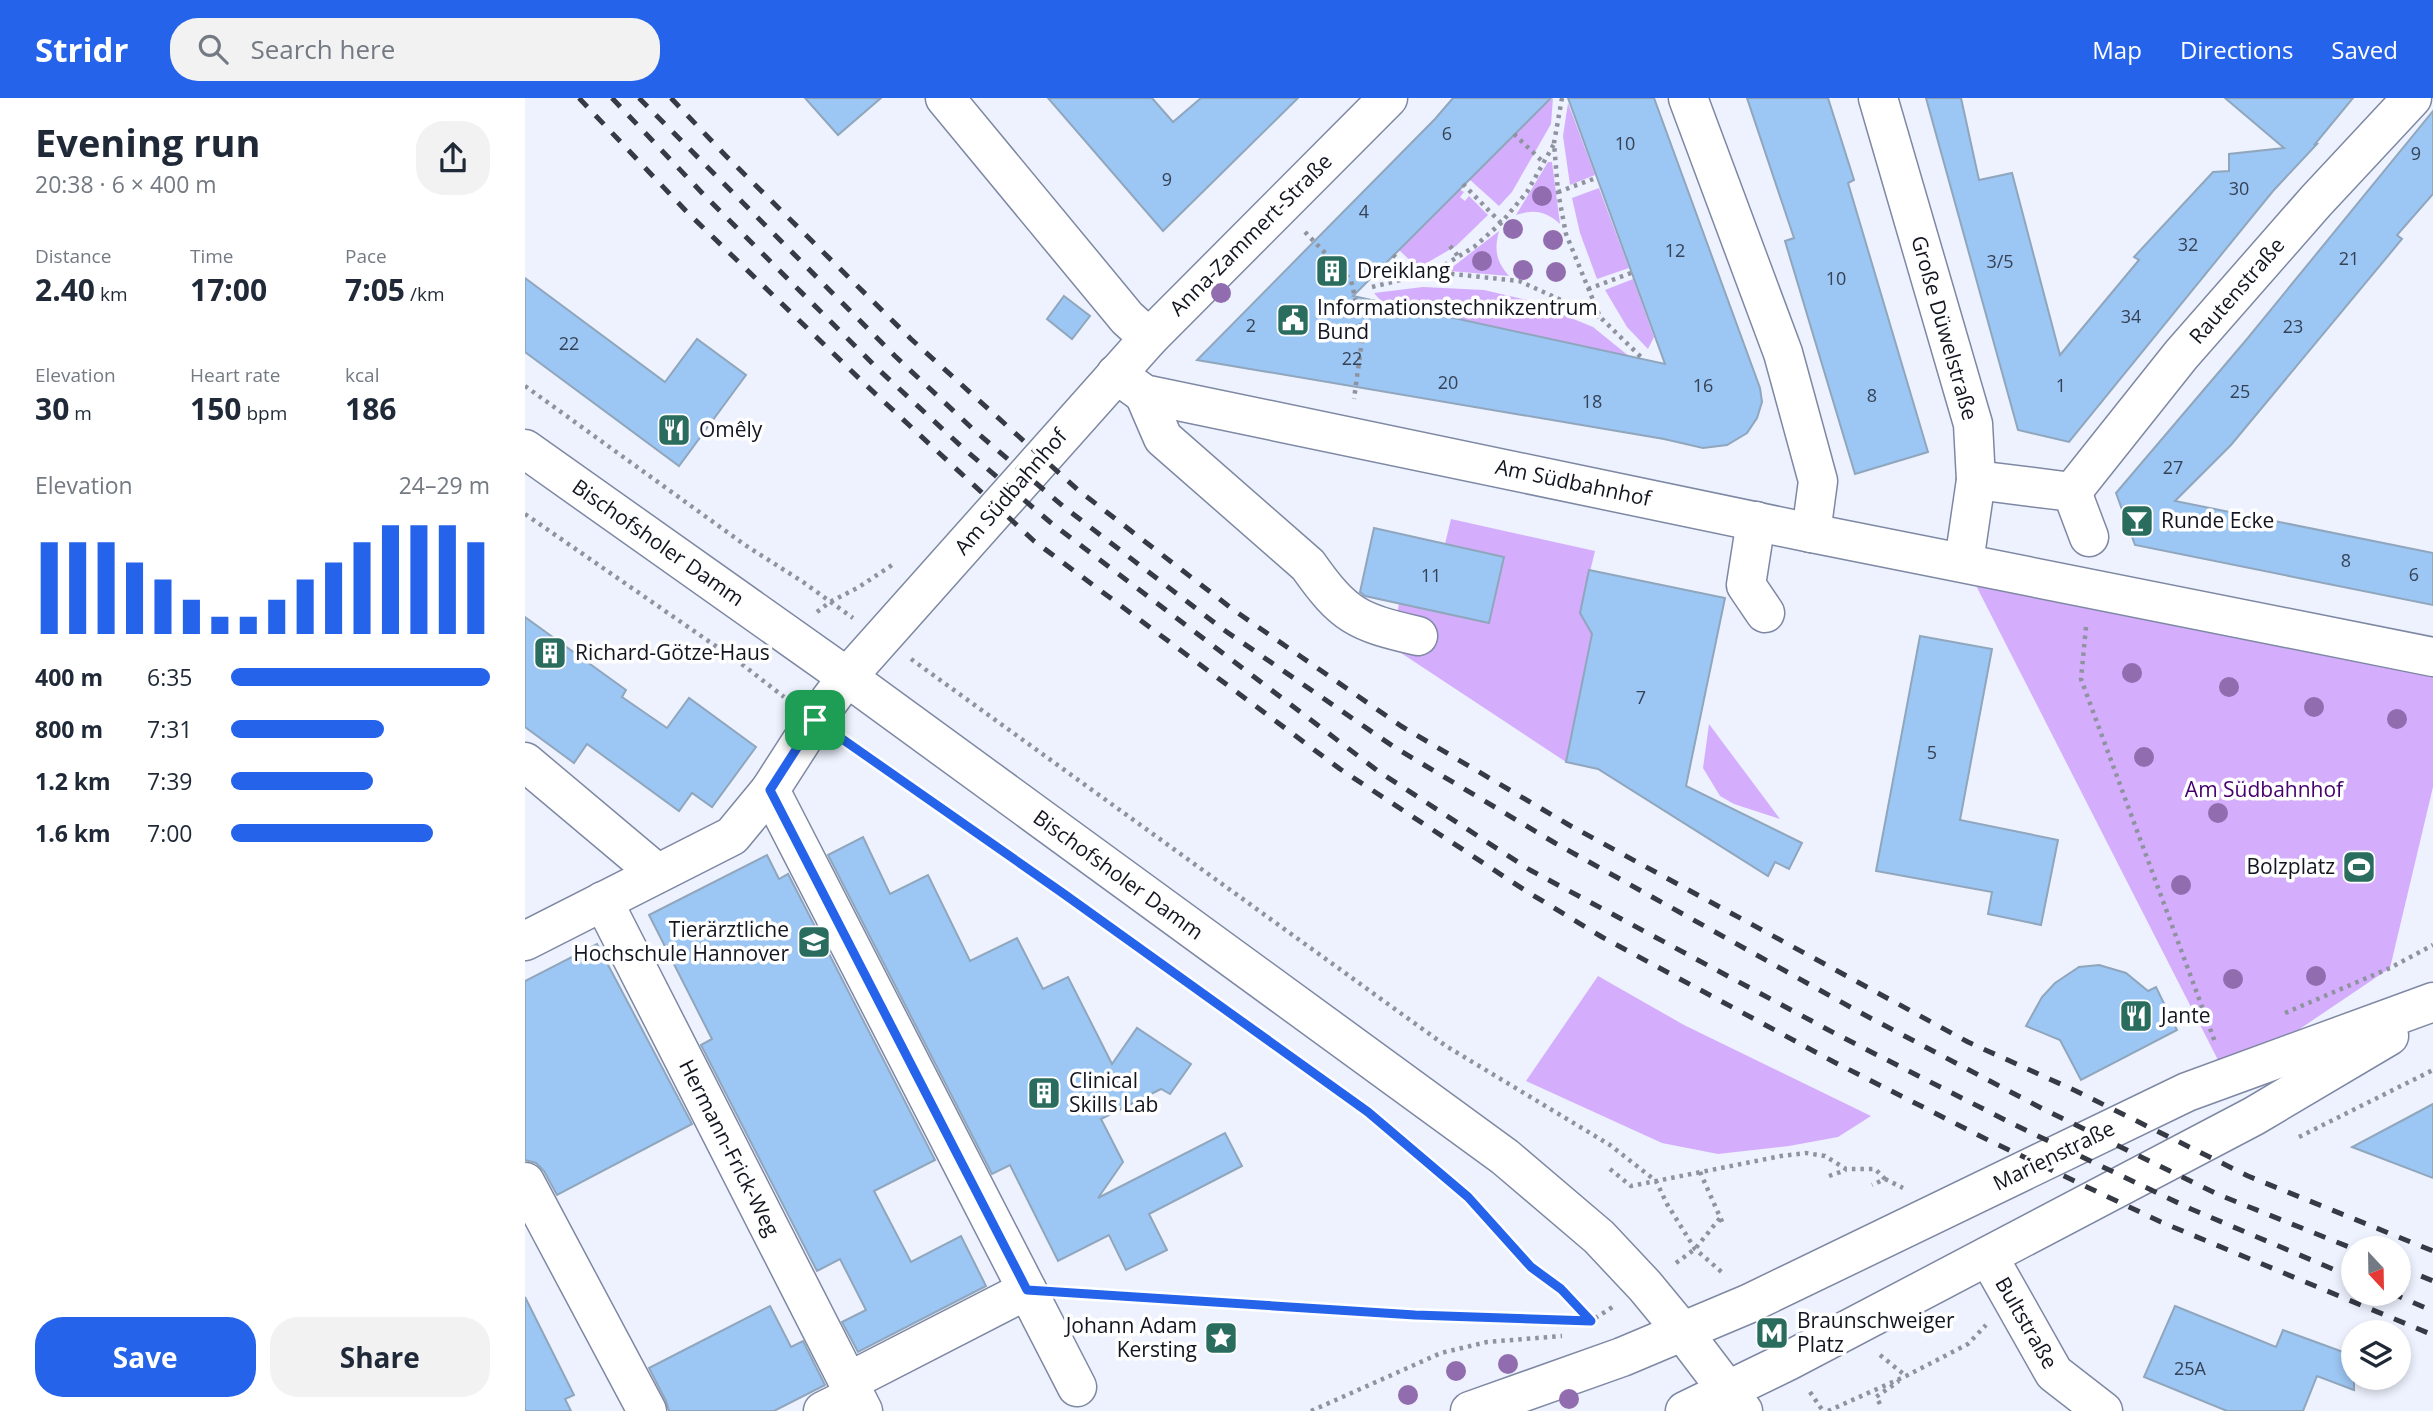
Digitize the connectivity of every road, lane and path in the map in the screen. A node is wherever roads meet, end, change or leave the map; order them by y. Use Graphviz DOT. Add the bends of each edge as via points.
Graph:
graph roads {
  1 [pos="945,98"];
  2 [pos="1388,98"];
  3 [pos="1562,98"];
  4 [pos="1688,98"];
  5 [pos="1878,98"];
  6 [pos="2412,98"];
  7 [pos="1514,134"];
  8 [pos="1554,143"];
  9 [pos="1543,162"];
  10 [pos="1596,178"];
  11 [pos="1463,184"];
  12 [pos="1558,192"];
  13 [pos="1501,223"];
  14 [pos="1304,232"];
  15 [pos="1450,246"];
  16 [pos="1393,254"];
  17 [pos="1458,256"];
  18 [pos="1433,272"];
  19 [pos="1631,273"];
  20 [pos="1417,276"];
  21 [pos="1372,287"];
  22 [pos="1588,289"];
  23 [pos="1600,317"];
  24 [pos="1149,338"];
  25 [pos="1641,358"];
  26 [pos="1130,384"];
  27 [pos="525,386"];
  28 [pos="1347,436"];
  29 [pos="525,449"];
  30 [pos="1976,480"];
  31 [pos="2072,492"];
  32 [pos="525,514"];
  33 [pos="1756,521"];
  34 [pos="1811,533"];
  35 [pos="2089,537"];
  36 [pos="897,561"];
  37 [pos="1964,562"];
  38 [pos="2091,588"];
  39 [pos="1765,613"];
  40 [pos="1418,636"];
  41 [pos="2433,657"];
  42 [pos="910,658"];
  43 [pos="847,677"];
  44 [pos="815,720"];
  45 [pos="525,762"];
  46 [pos="770,790"];
  47 [pos="657,873"];
  48 [pos="603,901"];
  49 [pos="525,941"];
  50 [pos="2433,1002"];
  51 [pos="2433,1010"];
  52 [pos="2215,1043"];
  53 [pos="1610,1169"];
  54 [pos="1846,1169"];
  55 [pos="1700,1172"];
  56 [pos="1829,1176"];
  57 [pos="1885,1179"];
  58 [pos="1656,1181"];
  59 [pos="525,1182"];
  60 [pos="1872,1185"];
  61 [pos="1906,1190"];
  62 [pos="1720,1218"];
  63 [pos="1724,1226"];
  64 [pos="1695,1249"];
  65 [pos="1987,1256"];
  66 [pos="1726,1276"];
  67 [pos="1027,1290"];
  68 [pos="2012,1300"];
  69 [pos="1591,1321"];
  70 [pos="1598,1328"];
  71 [pos="1683,1332"];
  72 [pos="1570,1335"];
  73 [pos="1870,1360"];
  74 [pos="1906,1376"];
  75 [pos="1077,1387"];
  76 [pos="847,1400"];
  77 [pos="1735,1401"];
  78 [pos="1880,1405"];
  79 [pos="647,1411"];
  80 [pos="1311,1411"];
  81 [pos="1470,1411"];
  82 [pos="1685,1411"];
  83 [pos="1828,1411"];
  84 [pos="2103,1411"];
  1 -- 24 [label="street" via="1127,318"];
  2 -- 24 [label="street, Anna-Zammert-Straße"];
  3 -- 8 [label="path"];
  4 -- 34 [label="street" via="1786,365 1818,481"];
  5 -- 30 [label="street, Große Düwelstraße" via="1973,424"];
  6 -- 31 [label="street, Rautenstraße" via="2181,355"];
  7 -- 9 [label="path"];
  8 -- 9 [label="path"];
  8 -- 12 [label="path"];
  9 -- 13 [label="path"];
  10 -- 12 [label="path"];
  11 -- 13 [label="path"];
  12 -- 22 [label="path" via="1566,234"];
  13 -- 17 [label="path"];
  14 -- 28 [label="path" via="1351,280 1363,333"];
  15 -- 17 [label="path"];
  16 -- 20 [label="path"];
  17 -- 18 [label="path"];
  18 -- 20 [label="path"];
  18 -- 23 [label="path" via="1519,281"];
  19 -- 22 [label="path"];
  20 -- 21 [label="path"];
  22 -- 23 [label="path"];
  23 -- 25 [label="path"];
  24 -- 26 [label="street, Anna-Zammert-Straße"];
  26 -- 28 [label="street, Am Südbahnhof"];
  26 -- 40 [label="street" via="1163,438 1308,565 1347,612 1374,626"];
  26 -- 43 [label="street, Am Südbahnhof"];
  27 -- 36 [label="path" via="830,602"];
  28 -- 33 [label="street, Am Südbahnhof"];
  29 -- 43 [label="street, Bischofsholer Damm"];
  30 -- 31 [label="street"];
  30 -- 37 [label="street, Große Düwelstraße"];
  31 -- 35 [label="street"];
  32 -- 44 [label="path"];
  33 -- 34 [label="street, Am Südbahnhof"];
  33 -- 39 [label="street" via="1746,584"];
  34 -- 37 [label="street, Am Südbahnhof"];
  37 -- 38 [label="street, Am Südbahnhof"];
  38 -- 41 [label="street, Am Südbahnhof"];
  38 -- 52 [label="path" via="2081,679"];
  42 -- 58 [label="path" via="1446,1046 1610,1145"];
  43 -- 44 [label="street, Am Südbahnhof"];
  43 -- 71 [label="street, Bischofsholer Damm" via="1506,1157 1599,1237"];
  44 -- 46 [label="street, Am Südbahnhof"];
  44 -- 69 [label="path" via="1368,1112 1468,1197 1531,1267 1561,1289"];
  45 -- 47 [label="street"];
  46 -- 47 [label="street, Am Südbahnhof" via="732,836"];
  46 -- 67 [label="street"];
  47 -- 48 [label="street"];
  48 -- 49 [label="street"];
  48 -- 76 [label="street, Hermann-Frick-Weg"];
  50 -- 71 [label="street, Marienstraße" via="2187,1092"];
  51 -- 65 [label="street" via="2254,1116"];
  53 -- 58 [label="path" via="1631,1186"];
  54 -- 55 [label="path" via="1825,1156 1807,1153"];
  54 -- 56 [label="path"];
  54 -- 57 [label="path" via="1875,1169"];
  55 -- 58 [label="path"];
  55 -- 62 [label="path"];
  57 -- 60 [label="path"];
  57 -- 61 [label="path"];
  58 -- 64 [label="path"];
  59 -- 79 [label="street"];
  62 -- 63 [label="path"];
  62 -- 64 [label="path"];
  64 -- 66 [label="path"];
  65 -- 68 [label="street, Bultstraße"];
  65 -- 77 [label="street"];
  67 -- 69 [label="path" via="1415,1315"];
  67 -- 75 [label="street"];
  67 -- 76 [label="street"];
  68 -- 74 [label="path" via="1968,1344"];
  68 -- 84 [label="street, Bultstraße" via="2054,1373"];
  69 -- 70 [label="path"];
  71 -- 77 [label="street, Bischofsholer Damm"];
  71 -- 81 [label="street, Marienstraße"];
  72 -- 80 [label="path" via="1487,1342 1441,1353"];
  73 -- 74 [label="path" via="1881,1355"];
  74 -- 78 [label="path" via="1876,1397"];
  74 -- 83 [label="path"];
  77 -- 82 [label="street"];
}
